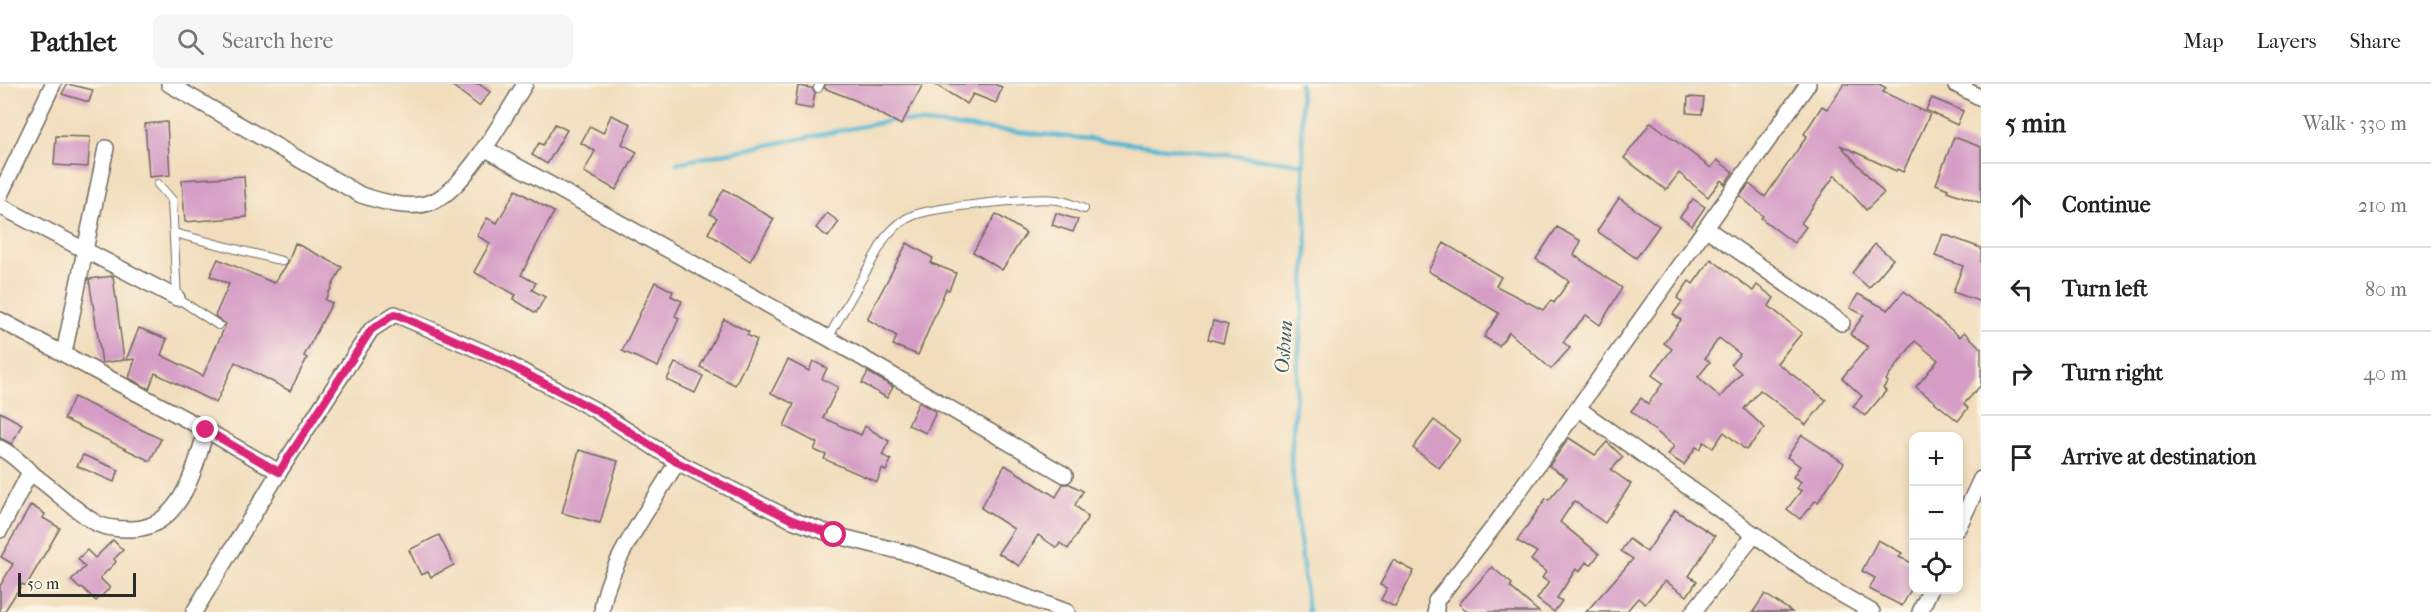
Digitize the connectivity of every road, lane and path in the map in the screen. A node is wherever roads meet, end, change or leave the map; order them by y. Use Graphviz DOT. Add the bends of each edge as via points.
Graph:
graph roads {
  1 [pos="53,84"];
  2 [pos="169,84"];
  3 [pos="525,84"];
  4 [pos="1808,84"];
  5 [pos="1955,84"];
  6 [pos="1981,98"];
  7 [pos="106,148"];
  8 [pos="484,148"];
  9 [pos="158,184"];
  10 [pos="0,195"];
  11 [pos="0,206"];
  12 [pos="1084,209"];
  13 [pos="1707,229"];
  14 [pos="174,233"];
  15 [pos="84,252"];
  16 [pos="282,261"];
  17 [pos="177,298"];
  18 [pos="0,320"];
  19 [pos="1842,323"];
  20 [pos="218,325"];
  21 [pos="828,338"];
  22 [pos="64,353"];
  23 [pos="1579,409"];
  24 [pos="206,430"];
  25 [pos="0,448"];
  26 [pos="677,462"];
  27 [pos="30,472"];
  28 [pos="279,472"];
  29 [pos="1065,475"];
  30 [pos="1980,482"];
  31 [pos="1963,519"];
  32 [pos="0,530"];
  33 [pos="1755,534"];
  34 [pos="1928,594"];
  35 [pos="194,612"];
  36 [pos="602,612"];
  37 [pos="1067,612"];
  38 [pos="1436,612"];
  39 [pos="1694,612"];
  40 [pos="1872,612"];
  41 [pos="1920,612"];
  1 -- 10 [label="street"];
  2 -- 8 [label="street" via="353,190 394,204 435,201"];
  3 -- 8 [label="street"];
  4 -- 13 [label="street"];
  5 -- 6 [label="street"];
  7 -- 15 [label="street"];
  8 -- 21 [label="street"];
  9 -- 14 [label="lane" via="172,200"];
  11 -- 15 [label="street"];
  12 -- 21 [label="lane" via="1059,200 1039,200 914,215 897,224 885,238"];
  13 -- 19 [label="street"];
  13 -- 23 [label="street"];
  14 -- 16 [label="lane"];
  14 -- 17 [label="lane"];
  15 -- 17 [label="street"];
  15 -- 22 [label="street"];
  17 -- 20 [label="lane"];
  18 -- 22 [label="street"];
  21 -- 29 [label="street"];
  22 -- 24 [label="street"];
  23 -- 33 [label="street"];
  23 -- 38 [label="street" via="1436,601"];
  24 -- 27 [label="street" via="194,473 175,508 158,524 141,530 98,524"];
  24 -- 28 [label="street"];
  25 -- 27 [label="street"];
  26 -- 28 [label="street" via="595,410 496,358 395,314 371,330"];
  26 -- 36 [label="street" via="614,569 603,595"];
  26 -- 37 [label="street" via="792,520 911,554"];
  27 -- 32 [label="street"];
  28 -- 35 [label="street"];
  30 -- 31 [label="street"];
  33 -- 39 [label="street"];
  33 -- 40 [label="street" via="1825,585"];
  34 -- 41 [label="street"];
}
